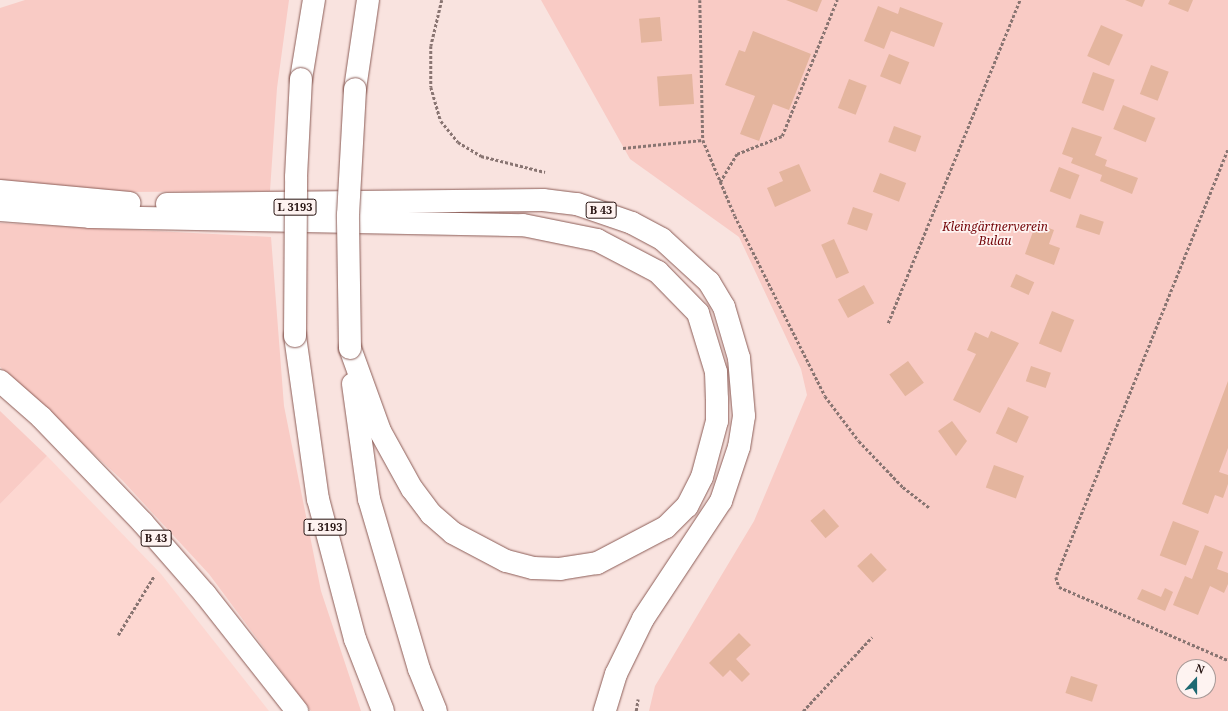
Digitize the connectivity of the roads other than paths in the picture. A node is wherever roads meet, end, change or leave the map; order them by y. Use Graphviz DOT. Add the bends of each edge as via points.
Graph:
graph roads {
  1 [pos="314,0"];
  2 [pos="368,0"];
  3 [pos="0,191"];
  4 [pos="0,210"];
  5 [pos="350,348"];
  6 [pos="0,380"];
  7 [pos="297,711"];
  8 [pos="383,711"];
  9 [pos="436,711"];
  10 [pos="605,711"];
  1 -- 8 [label="highway, L 3193, bridge" via="301,78 296,177 295,336 318,499 355,639"];
  2 -- 5 [label="highway, bridge" via="355,89 348,215"];
  3 -- 10 [label="highway, B 43" via="106,203 543,200 601,210 632,223 662,240 687,260 708,282 733,331 744,385 744,416 739,447 721,501 643,619 616,674"];
  4 -- 5 [label="highway" via="90,217 523,225 597,240 658,272 698,313 716,372 717,399 717,421 702,477 687,506 666,527 597,563 561,569 533,568 506,561 453,533 431,514 412,489 380,431"];
  5 -- 9 [label="highway" via="370,499 419,669"];
  6 -- 7 [label="highway, B 43" via="41,417 143,523"];
}
